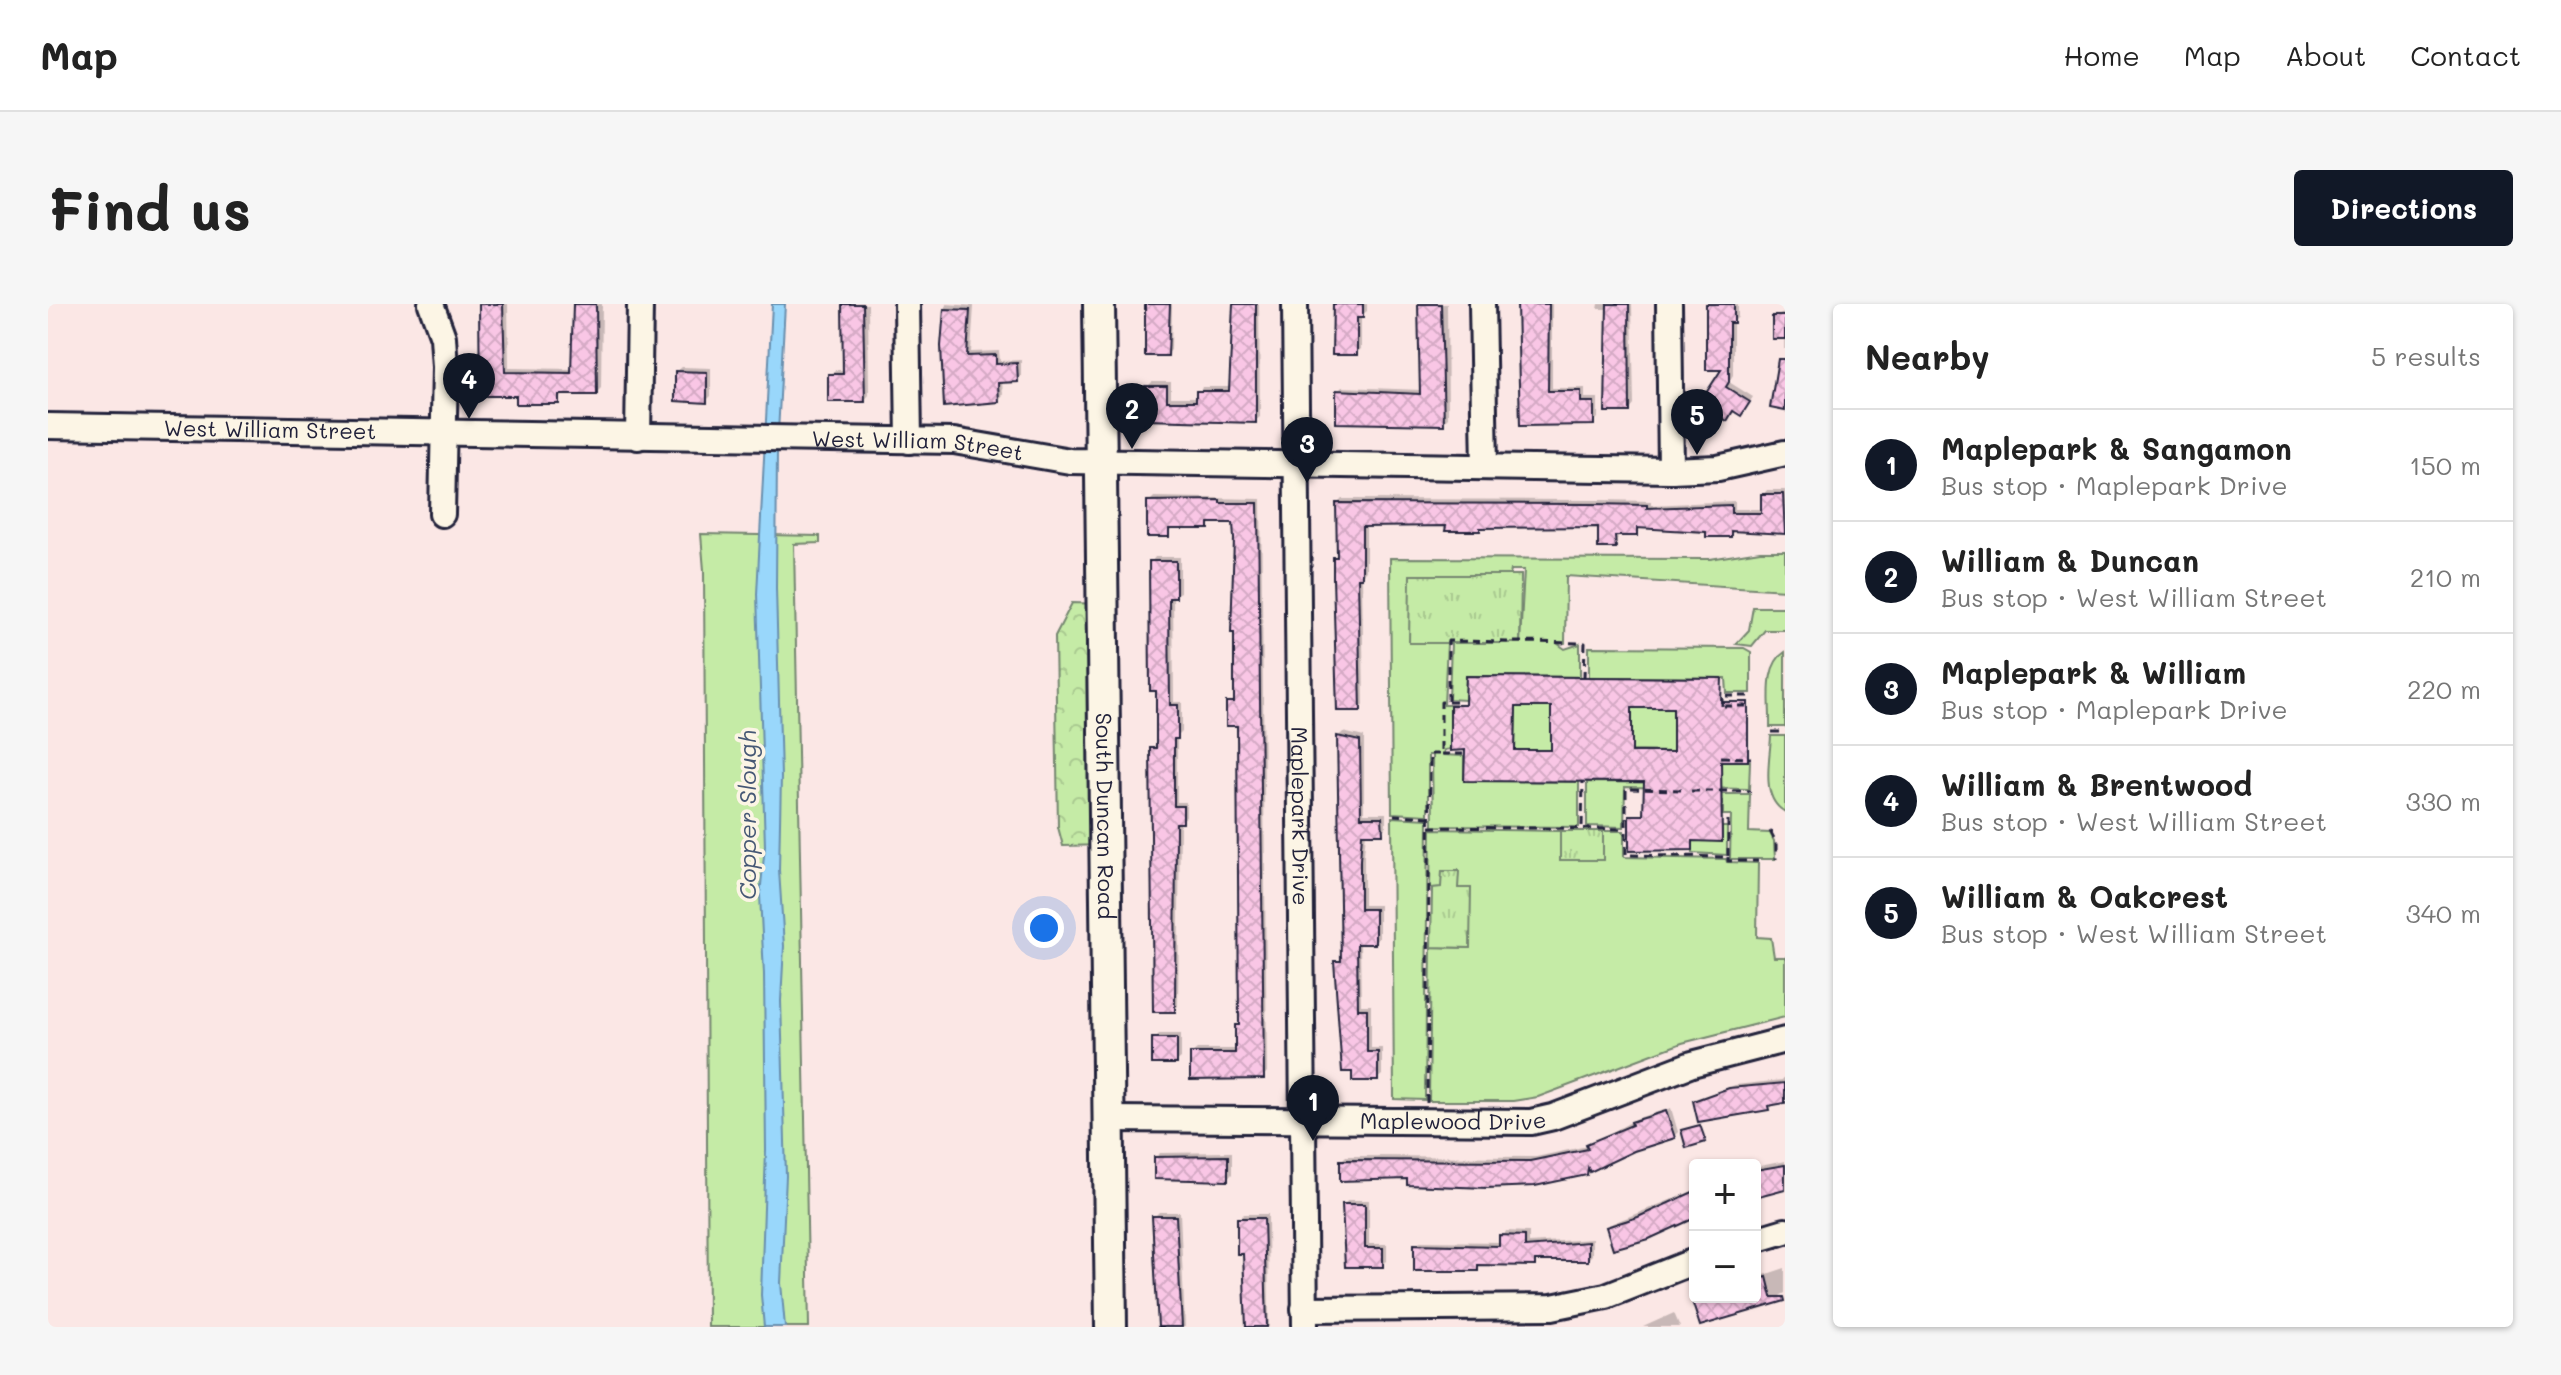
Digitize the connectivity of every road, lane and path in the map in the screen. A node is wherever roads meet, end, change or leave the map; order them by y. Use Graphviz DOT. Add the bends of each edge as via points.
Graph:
graph roads {
  1 [pos="431,304"];
  2 [pos="640,304"];
  3 [pos="907,304"];
  4 [pos="1099,304"];
  5 [pos="1295,304"];
  6 [pos="1482,304"];
  7 [pos="1669,304"];
  8 [pos="48,426"];
  9 [pos="443,433"];
  10 [pos="638,437"];
  11 [pos="909,441"];
  12 [pos="1785,453"];
  13 [pos="1101,461"];
  14 [pos="1298,464"];
  15 [pos="1485,467"];
  16 [pos="1671,470"];
  17 [pos="442,514"];
  18 [pos="1584,677"];
  19 [pos="1752,696"];
  20 [pos="1448,702"];
  21 [pos="1462,702"];
  22 [pos="1752,706"];
  23 [pos="1772,732"];
  24 [pos="1785,732"];
  25 [pos="1441,754"];
  26 [pos="1463,754"];
  27 [pos="1721,757"];
  28 [pos="1751,758"];
  29 [pos="1583,782"];
  30 [pos="1681,790"];
  31 [pos="1691,791"];
  32 [pos="1751,791"];
  33 [pos="1394,815"];
  34 [pos="1429,817"];
  35 [pos="1723,819"];
  36 [pos="1430,827"];
  37 [pos="1582,828"];
  38 [pos="1626,829"];
  39 [pos="1770,831"];
  40 [pos="1687,850"];
  41 [pos="1687,856"];
  42 [pos="1728,857"];
  43 [pos="1776,859"];
  44 [pos="1758,861"];
  45 [pos="1785,1040"];
  46 [pos="1427,1103"];
  47 [pos="1109,1119"];
  48 [pos="1303,1123"];
  49 [pos="1785,1231"];
  50 [pos="1761,1238"];
  51 [pos="1689,1263"];
  52 [pos="1304,1318"];
  53 [pos="1111,1327"];
  1 -- 9 [label="street" via="444,352"];
  2 -- 10 [label="street"];
  3 -- 11 [label="street"];
  4 -- 13 [label="main road, South Duncan Road"];
  5 -- 14 [label="street, Maplepark Drive"];
  6 -- 15 [label="street"];
  7 -- 16 [label="street"];
  8 -- 9 [label="street, West William Street"];
  9 -- 10 [label="street, West William Street"];
  9 -- 17 [label="street"];
  10 -- 11 [label="street, West William Street"];
  11 -- 13 [label="street, West William Street" via="954,441 1053,460"];
  12 -- 16 [label="street, West William Street" via="1718,468"];
  13 -- 14 [label="street, West William Street"];
  13 -- 47 [label="main road, South Duncan Road"];
  14 -- 15 [label="street, West William Street"];
  14 -- 48 [label="street, Maplepark Drive"];
  15 -- 16 [label="street, West William Street"];
  18 -- 20 [label="path" via="1585,643 1448,641"];
  19 -- 22 [label="path" via="1722,696 1722,706"];
  20 -- 21 [label="path"];
  20 -- 25 [label="path" via="1441,702"];
  23 -- 24 [label="path"];
  25 -- 26 [label="path"];
  25 -- 34 [label="path" via="1430,754"];
  27 -- 28 [label="path"];
  29 -- 37 [label="path"];
  30 -- 38 [label="path" via="1626,789"];
  31 -- 32 [label="path"];
  33 -- 34 [label="path"];
  34 -- 36 [label="path"];
  35 -- 42 [label="path" via="1728,819"];
  36 -- 37 [label="path"];
  36 -- 46 [label="path"];
  37 -- 38 [label="path"];
  38 -- 41 [label="path" via="1626,855"];
  39 -- 43 [label="path"];
  40 -- 41 [label="path"];
  41 -- 42 [label="path"];
  42 -- 44 [label="path"];
  45 -- 48 [label="street, Maplewood Drive" via="1692,1064 1531,1122"];
  47 -- 48 [label="street, Maplewood Drive"];
  47 -- 53 [label="main road, South Duncan Road"];
  48 -- 52 [label="street, Maplepark Drive"];
  49 -- 50 [label="street"];
  51 -- 52 [label="street" via="1606,1296 1552,1307"];
}
